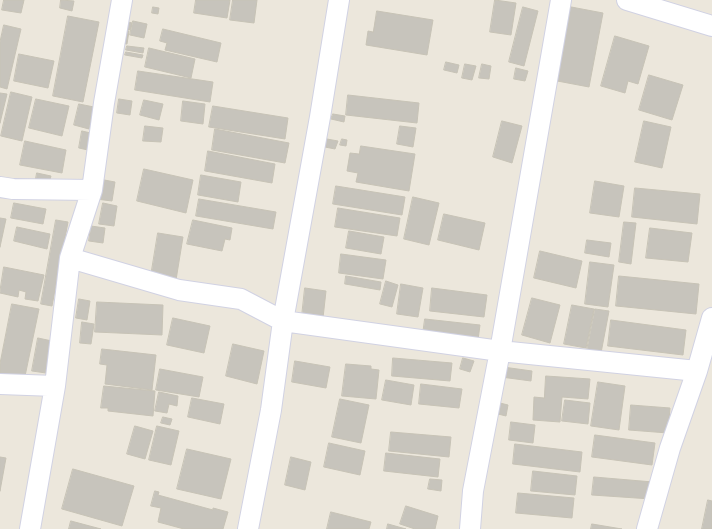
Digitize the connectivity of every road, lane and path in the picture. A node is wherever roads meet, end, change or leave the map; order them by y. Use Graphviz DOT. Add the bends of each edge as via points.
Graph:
graph roads {
  1 [pos="121,0"];
  2 [pos="339,0"];
  3 [pos="561,0"];
  4 [pos="627,0"];
  5 [pos="712,26"];
  6 [pos="0,187"];
  7 [pos="92,190"];
  8 [pos="70,258"];
  9 [pos="712,318"];
  10 [pos="283,321"];
  11 [pos="500,351"];
  12 [pos="697,372"];
  13 [pos="0,384"];
  14 [pos="55,386"];
  15 [pos="30,529"];
  16 [pos="248,529"];
  17 [pos="470,529"];
  18 [pos="647,529"];
  1 -- 7 [label="street"];
  2 -- 10 [label="street"];
  3 -- 11 [label="street"];
  4 -- 5 [label="street"];
  6 -- 7 [label="street"];
  7 -- 8 [label="street"];
  8 -- 10 [label="street" via="180,290 241,299"];
  8 -- 14 [label="street"];
  9 -- 12 [label="street"];
  10 -- 11 [label="street"];
  10 -- 16 [label="street" via="271,410"];
  11 -- 12 [label="street"];
  11 -- 17 [label="street" via="473,491"];
  12 -- 18 [label="street" via="670,448"];
  13 -- 14 [label="street"];
  14 -- 15 [label="street"];
}
